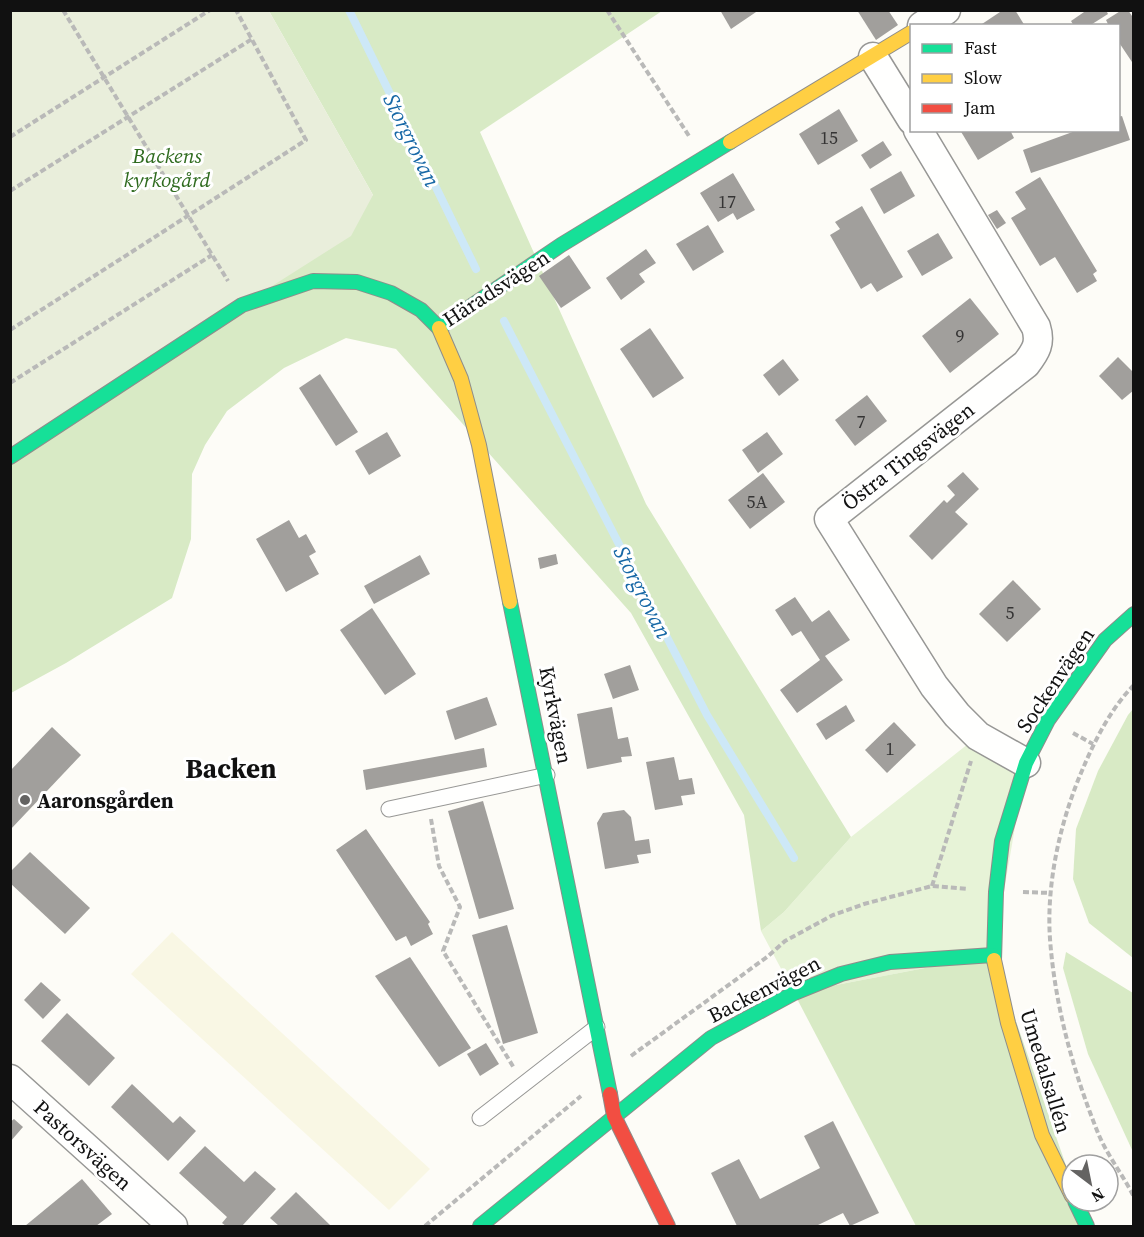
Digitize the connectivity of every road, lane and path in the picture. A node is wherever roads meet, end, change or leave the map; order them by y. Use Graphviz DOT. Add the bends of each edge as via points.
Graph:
graph roads {
  1 [pos="63,10"];
  2 [pos="210,10"];
  3 [pos="236,10"];
  4 [pos="607,10"];
  5 [pos="946,10"];
  6 [pos="925,24"];
  7 [pos="910,33"];
  8 [pos="252,39"];
  9 [pos="873,57"];
  10 [pos="104,79"];
  11 [pos="127,116"];
  12 [pos="910,117"];
  13 [pos="919,132"];
  14 [pos="10,137"];
  15 [pos="704,159"];
  16 [pos="10,191"];
  17 [pos="188,217"];
  18 [pos="212,255"];
  19 [pos="242,304"];
  20 [pos="439,328"];
  21 [pos="10,330"];
  22 [pos="10,383"];
  23 [pos="10,457"];
  24 [pos="1134,614"];
  25 [pos="1134,685"];
  26 [pos="978,736"];
  27 [pos="1026,763"];
  28 [pos="547,775"];
  29 [pos="428,800"];
  30 [pos="389,809"];
  31 [pos="932,886"];
  32 [pos="993,955"];
  33 [pos="597,1027"];
  34 [pos="10,1079"];
  35 [pos="523,1084"];
  36 [pos="614,1116"];
  37 [pos="480,1118"];
  38 [pos="1060,1172"];
  39 [pos="1134,1197"];
  40 [pos="1081,1213"];
  41 [pos="156,1222"];
  42 [pos="480,1227"];
  43 [pos="668,1227"];
  44 [pos="1087,1227"];
  1 -- 10 [label="path"];
  2 -- 10 [label="path"];
  3 -- 8 [label="path"];
  4 -- 15 [label="path"];
  5 -- 6 [label="street"];
  7 -- 9 [label="street, Häradsvägen"];
  8 -- 11 [label="path"];
  8 -- 17 [label="path" via="306,140"];
  9 -- 12 [label="street"];
  9 -- 15 [label="street, Häradsvägen"];
  10 -- 11 [label="path"];
  10 -- 14 [label="path"];
  11 -- 16 [label="path"];
  11 -- 17 [label="path"];
  13 -- 26 [label="street, Östra Tingsvägen" via="1040,339 1026,364 829,519 934,686"];
  15 -- 20 [label="street, Häradsvägen" via="561,245"];
  17 -- 18 [label="path"];
  17 -- 21 [label="path"];
  18 -- 19 [label="path"];
  18 -- 22 [label="path"];
  19 -- 20 [label="street, Häradsvägen" via="313,281 357,282 421,310"];
  19 -- 23 [label="street, Häradsvägen"];
  20 -- 28 [label="street, Kyrkvägen" via="461,379 479,445"];
  24 -- 27 [label="street, Sockenvägen" via="1105,640 1048,720"];
  25 -- 39 [label="path" via="1093,744 1075,787 1055,863 1050,938 1062,1021 1076,1074 1099,1136"];
  26 -- 27 [label="street, Östra Tingsvägen"];
  26 -- 31 [label="path"];
  27 -- 32 [label="street, Sockenvägen" via="1002,842"];
  28 -- 29 [label="lane"];
  28 -- 33 [label="street, Kyrkvägen"];
  29 -- 30 [label="lane"];
  29 -- 35 [label="path" via="439,866 460,907 443,951"];
  32 -- 36 [label="street, Backenvägen" via="890,962 841,974 794,993 711,1038"];
  32 -- 38 [label="street, Umedalsallén" via="1008,1023 1042,1135"];
  33 -- 35 [label="lane"];
  33 -- 36 [label="street, Kyrkvägen"];
  34 -- 41 [label="street, Pastorsvägen"];
  35 -- 37 [label="lane"];
  36 -- 42 [label="street, Backenvägen"];
  36 -- 43 [label="street"];
  40 -- 44 [label="street"];
}
